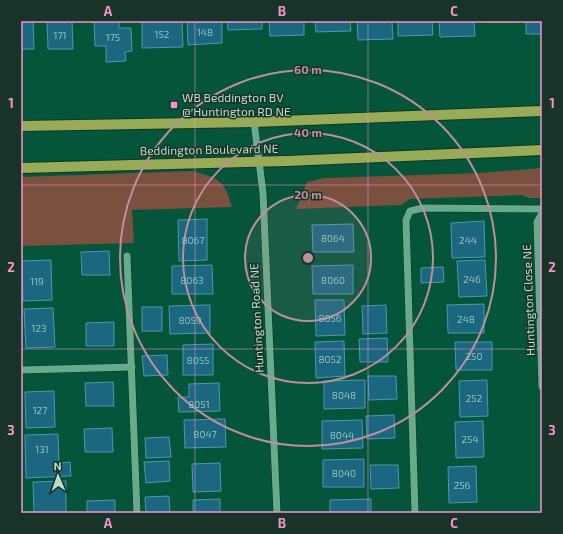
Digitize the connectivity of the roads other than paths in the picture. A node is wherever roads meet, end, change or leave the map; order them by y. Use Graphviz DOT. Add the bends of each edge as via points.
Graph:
graph roads {
  1 [pos="542,111"];
  2 [pos="254,122"];
  3 [pos="21,126"];
  4 [pos="542,150"];
  5 [pos="259,161"];
  6 [pos="21,168"];
  7 [pos="542,209"];
  8 [pos="542,214"];
  9 [pos="126,256"];
  10 [pos="542,351"];
  11 [pos="132,367"];
  12 [pos="21,370"];
  13 [pos="542,387"];
  14 [pos="137,513"];
  15 [pos="277,513"];
  16 [pos="415,513"];
  1 -- 2 [label="main road"];
  2 -- 3 [label="main road"];
  2 -- 5 [label="street, Huntington Road NE"];
  4 -- 5 [label="main road, Beddington Boulevard NE"];
  5 -- 6 [label="main road, Beddington Boulevard NE"];
  5 -- 15 [label="street, Huntington Road NE"];
  7 -- 16 [label="street" via="423,208 410,211 406,220"];
  8 -- 10 [label="street, Huntington Close NE" via="537,222"];
  9 -- 11 [label="street"];
  10 -- 13 [label="street, Huntington Close NE"];
  11 -- 12 [label="street"];
  11 -- 14 [label="street"];
}
